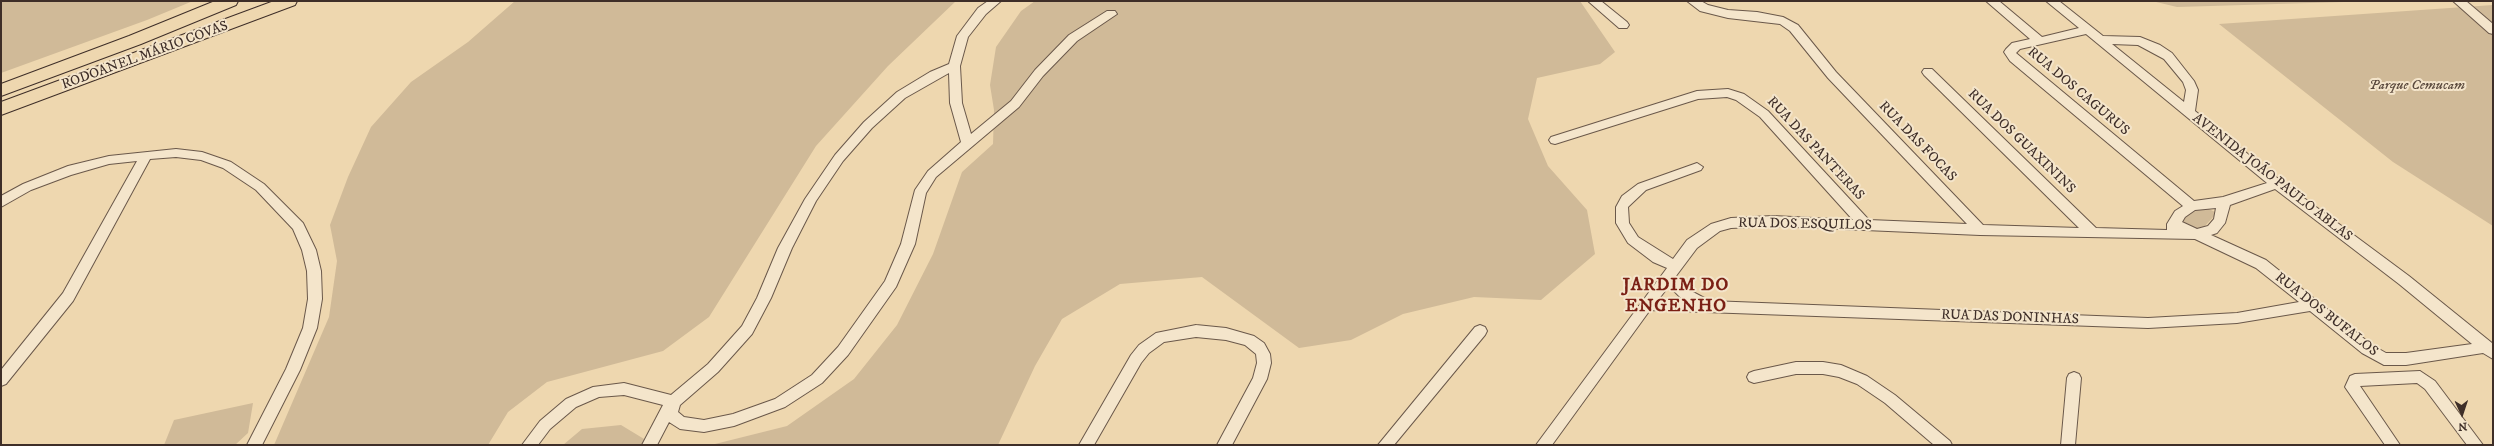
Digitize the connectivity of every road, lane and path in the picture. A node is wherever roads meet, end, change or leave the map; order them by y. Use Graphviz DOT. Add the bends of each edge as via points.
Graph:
graph roads {
  1 [pos="230,1"];
  2 [pos="289,1"];
  3 [pos="995,1"];
  4 [pos="1594,1"];
  5 [pos="1693,1"];
  6 [pos="1719,1"];
  7 [pos="1992,1"];
  8 [pos="2052,1"];
  9 [pos="2459,1"];
  10 [pos="1704,8"];
  11 [pos="1111,14"];
  12 [pos="1623,25"];
  13 [pos="2088,30"];
  14 [pos="2493,30"];
  15 [pos="2101,40"];
  16 [pos="2040,41"];
  17 [pos="954,66"];
  18 [pos="1928,72"];
  19 [pos="1,90"];
  20 [pos="1,109"];
  21 [pos="2189,112"];
  22 [pos="1555,140"];
  23 [pos="968,144"];
  24 [pos="146,155"];
  25 [pos="1697,167"];
  26 [pos="2277,184"];
  27 [pos="1,202"];
  28 [pos="2224,202"];
  29 [pos="2192,206"];
  30 [pos="1866,226"];
  31 [pos="1980,230"];
  32 [pos="2174,230"];
  33 [pos="2094,233"];
  34 [pos="2198,235"];
  35 [pos="1672,271"];
  36 [pos="1649,305"];
  37 [pos="2311,305"];
  38 [pos="1707,306"];
  39 [pos="1480,331"];
  40 [pos="2490,350"];
  41 [pos="1754,377"];
  42 [pos="2074,378"];
  43 [pos="1,380"];
  44 [pos="673,402"];
  45 [pos="254,445"];
  46 [pos="529,445"];
  47 [pos="649,445"];
  48 [pos="1086,445"];
  49 [pos="1224,445"];
  50 [pos="1384,445"];
  51 [pos="1543,445"];
  52 [pos="1945,445"];
  53 [pos="2068,445"];
  54 [pos="2393,445"];
  55 [pos="2476,445"];
  1 -- 19 [label="highway, RODOANEL MÁRIO COVAS"];
  2 -- 20 [label="highway, RODOANEL MÁRIO COVAS"];
  3 -- 17 [label="street" via="982,11 964,36"];
  4 -- 12 [label="street"];
  5 -- 10 [label="street, RUA DAS FOCAS"];
  6 -- 10 [label="street"];
  7 -- 16 [label="street"];
  8 -- 13 [label="street, AVENIDA JOÃO PAULO ABLAS"];
  9 -- 14 [label="street"];
  10 -- 31 [label="street, RUA DAS FOCAS" via="1728,14 1783,21 1794,28 1832,75"];
  11 -- 23 [label="street" via="1073,38 1039,73 1015,104"];
  13 -- 15 [label="street, AVENIDA JOÃO PAULO ABLAS"];
  13 -- 16 [label="street, RUA DOS CAGURUS"];
  15 -- 21 [label="street, AVENIDA JOÃO PAULO ABLAS"];
  15 -- 21 [label="street" via="2140,41 2168,56 2192,90"];
  16 -- 29 [label="street, RUA DOS CAGURUS" via="2012,48 2011,55"];
  17 -- 23 [label="street" via="956,103"];
  17 -- 44 [label="street" via="901,95 868,125 839,158 811,199 747,330 713,368"];
  18 -- 33 [label="street, RUA DOS GUAXININS"];
  21 -- 26 [label="street, AVENIDA JOÃO PAULO ABLAS"];
  22 -- 30 [label="street, RUA DAS PANTERAS" via="1697,95 1728,93 1764,114"];
  23 -- 44 [label="street" via="932,174 920,193 908,244 891,283 843,351 817,379 780,403 734,420 704,426 680,423 670,414"];
  24 -- 27 [label="street" via="109,160 68,171"];
  24 -- 43 [label="street" via="68,297"];
  24 -- 45 [label="street" via="176,153 202,156 227,165 260,187 298,226 309,250 314,271 315,299 310,328 293,370"];
  25 -- 35 [label="street, RUA DAS DONINHAS" via="1642,188 1627,199 1622,207 1623,223 1633,240"];
  26 -- 28 [label="street"];
  26 -- 40 [label="street, AVENIDA JOÃO PAULO ABLAS" via="2404,280"];
  28 -- 29 [label="street"];
  28 -- 34 [label="street, RUA DOS ESQUILOS" via="2220,220 2212,230"];
  29 -- 32 [label="street" via="2180,214"];
  30 -- 31 [label="street, RUA DOS ESQUILOS"];
  30 -- 35 [label="street, RUA DOS ESQUILOS" via="1773,221 1731,223 1705,234 1692,244"];
  31 -- 33 [label="street, RUA DOS ESQUILOS"];
  32 -- 33 [label="street, RUA DOS ESQUILOS"];
  32 -- 34 [label="street, RUA DOS ESQUILOS"];
  34 -- 37 [label="street, RUA DOS BUFALOS" via="2261,264"];
  35 -- 36 [label="street, RUA DOS ESQUILOS"];
  35 -- 38 [label="street, RUA DAS DONINHAS" via="1688,296"];
  36 -- 38 [label="street, RUA DAS DONINHAS"];
  36 -- 51 [label="street, RUA DOS ESQUILOS"];
  37 -- 38 [label="street, RUA DAS DONINHAS" via="2237,318 2148,322"];
  37 -- 40 [label="street, RUA DOS BUFALOS" via="2384,359"];
  39 -- 50 [label="street"];
  41 -- 52 [label="street" via="1796,368 1842,371 1862,380 1890,399"];
  42 -- 53 [label="street"];
  44 -- 46 [label="street" via="624,389 598,391 571,404 545,425"];
  44 -- 47 [label="street"];
  48 -- 49 [label="street" via="1144,349 1161,337 1196,331 1226,334 1249,340 1259,347 1263,354 1264,363 1260,379"];
  54 -- 55 [label="street" via="2352,387 2355,380 2420,377 2430,385"];
}
